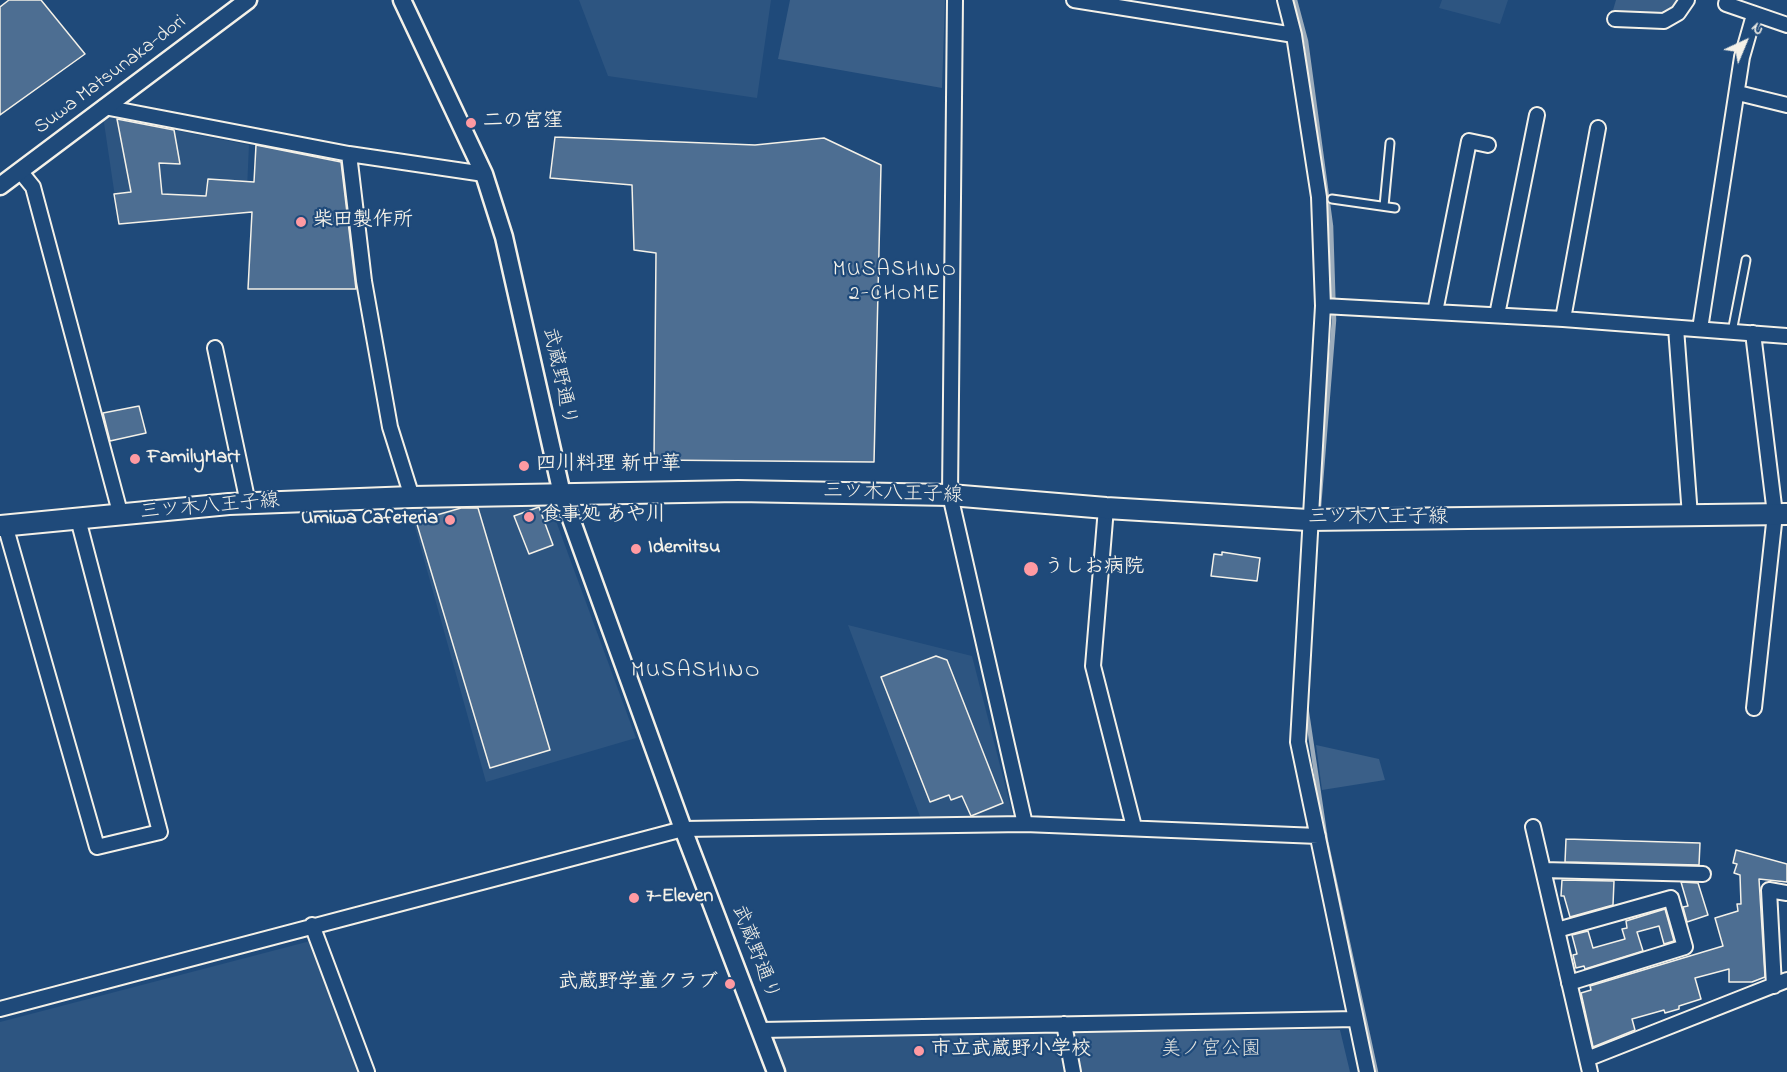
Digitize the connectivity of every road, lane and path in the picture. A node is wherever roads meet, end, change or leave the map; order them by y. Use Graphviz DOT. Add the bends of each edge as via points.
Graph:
graph roads {
  1 [pos="248,0"];
  2 [pos="402,0"];
  3 [pos="955,0"];
  4 [pos="1074,0"];
  5 [pos="1285,0"];
  6 [pos="1687,0"];
  7 [pos="1723,1"];
  8 [pos="1754,15"];
  9 [pos="1615,19"];
  10 [pos="1787,25"];
  11 [pos="1294,35"];
  12 [pos="1738,93"];
  13 [pos="1787,105"];
  14 [pos="104,107"];
  15 [pos="1537,115"];
  16 [pos="1598,128"];
  17 [pos="1390,143"];
  18 [pos="1488,145"];
  19 [pos="349,154"];
  20 [pos="20,171"];
  21 [pos="484,174"];
  22 [pos="0,186"];
  23 [pos="1325,198"];
  24 [pos="1384,206"];
  25 [pos="1395,208"];
  26 [pos="1746,260"];
  27 [pos="1325,306"];
  28 [pos="1435,312"];
  29 [pos="1497,315"];
  30 [pos="1563,319"];
  31 [pos="1676,328"];
  32 [pos="1700,329"];
  33 [pos="1732,332"];
  34 [pos="1752,333"];
  35 [pos="1787,336"];
  36 [pos="215,348"];
  37 [pos="562,494"];
  38 [pos="950,495"];
  39 [pos="412,497"];
  40 [pos="248,503"];
  41 [pos="1106,508"];
  42 [pos="1781,514"];
  43 [pos="121,516"];
  44 [pos="1690,516"];
  45 [pos="78,519"];
  46 [pos="1308,520"];
  47 [pos="3,526"];
  48 [pos="1754,708"];
  49 [pos="1025,824"];
  50 [pos="1134,827"];
  51 [pos="1533,827"];
  52 [pos="683,829"];
  53 [pos="1318,837"];
  54 [pos="1543,870"];
  55 [pos="1703,874"];
  56 [pos="1787,893"];
  57 [pos="312,925"];
  58 [pos="1557,930"];
  59 [pos="1569,983"];
  60 [pos="1781,983"];
  61 [pos="0,1009"];
  62 [pos="1356,1020"];
  63 [pos="1064,1024"];
  64 [pos="761,1030"];
  65 [pos="1588,1066"];
  66 [pos="367,1072"];
  67 [pos="776,1072"];
  68 [pos="1073,1072"];
  69 [pos="1367,1072"];
  1 -- 14 [label="street, Suwa Matsunaka-dori"];
  2 -- 21 [label="street, 武蔵野通り"];
  3 -- 38 [label="street"];
  4 -- 11 [label="street"];
  5 -- 11 [label="street"];
  6 -- 9 [label="street" via="1678,13 1664,21"];
  7 -- 8 [label="street"];
  8 -- 10 [label="street"];
  8 -- 12 [label="street" via="1742,57"];
  11 -- 23 [label="street"];
  12 -- 13 [label="street"];
  12 -- 32 [label="street"];
  14 -- 19 [label="street"];
  14 -- 20 [label="street, Suwa Matsunaka-dori"];
  15 -- 29 [label="street"];
  16 -- 30 [label="street"];
  17 -- 24 [label="lane"];
  18 -- 28 [label="street" via="1469,141"];
  19 -- 21 [label="street"];
  19 -- 39 [label="street" via="364,281 390,427"];
  20 -- 22 [label="street, Suwa Matsunaka-dori"];
  20 -- 43 [label="street" via="33,187"];
  21 -- 37 [label="street, 武蔵野通り" via="504,237"];
  23 -- 24 [label="lane"];
  23 -- 27 [label="street"];
  24 -- 25 [label="lane"];
  26 -- 33 [label="lane"];
  27 -- 28 [label="street"];
  27 -- 46 [label="street"];
  28 -- 29 [label="street"];
  29 -- 30 [label="street"];
  30 -- 31 [label="street"];
  31 -- 32 [label="street"];
  31 -- 44 [label="street"];
  32 -- 33 [label="street"];
  33 -- 34 [label="street"];
  34 -- 35 [label="street"];
  34 -- 42 [label="street"];
  36 -- 40 [label="street"];
  37 -- 38 [label="main road, 三ツ木八王子線" via="738,491"];
  37 -- 39 [label="main road, 三ツ木八王子線"];
  37 -- 52 [label="street, 武蔵野通り"];
  38 -- 41 [label="main road, 三ツ木八王子線"];
  38 -- 49 [label="street"];
  39 -- 40 [label="main road, 三ツ木八王子線"];
  40 -- 43 [label="main road, 三ツ木八王子線"];
  41 -- 46 [label="main road, 三ツ木八王子線"];
  41 -- 50 [label="street" via="1093,666"];
  42 -- 44 [label="main road, 三ツ木八王子線"];
  42 -- 48 [label="street"];
  43 -- 45 [label="main road, 三ツ木八王子線"];
  44 -- 46 [label="main road, 三ツ木八王子線"];
  45 -- 47 [label="main road, 三ツ木八王子線"];
  45 -- 47 [label="street" via="160,832 97,847"];
  46 -- 53 [label="street" via="1298,742"];
  49 -- 50 [label="street"];
  49 -- 52 [label="street"];
  50 -- 53 [label="street"];
  51 -- 54 [label="street"];
  52 -- 57 [label="street"];
  52 -- 64 [label="street, 武蔵野通り"];
  53 -- 62 [label="street"];
  54 -- 55 [label="street"];
  54 -- 58 [label="street"];
  56 -- 60 [label="street" via="1769,890"];
  57 -- 61 [label="street"];
  57 -- 66 [label="street"];
  58 -- 59 [label="street"];
  58 -- 59 [label="street" via="1671,898 1685,947"];
  59 -- 65 [label="street"];
  60 -- 65 [label="street"];
  62 -- 63 [label="street"];
  62 -- 69 [label="street"];
  63 -- 64 [label="street"];
  63 -- 68 [label="street"];
  64 -- 67 [label="street, 武蔵野通り"];
}
